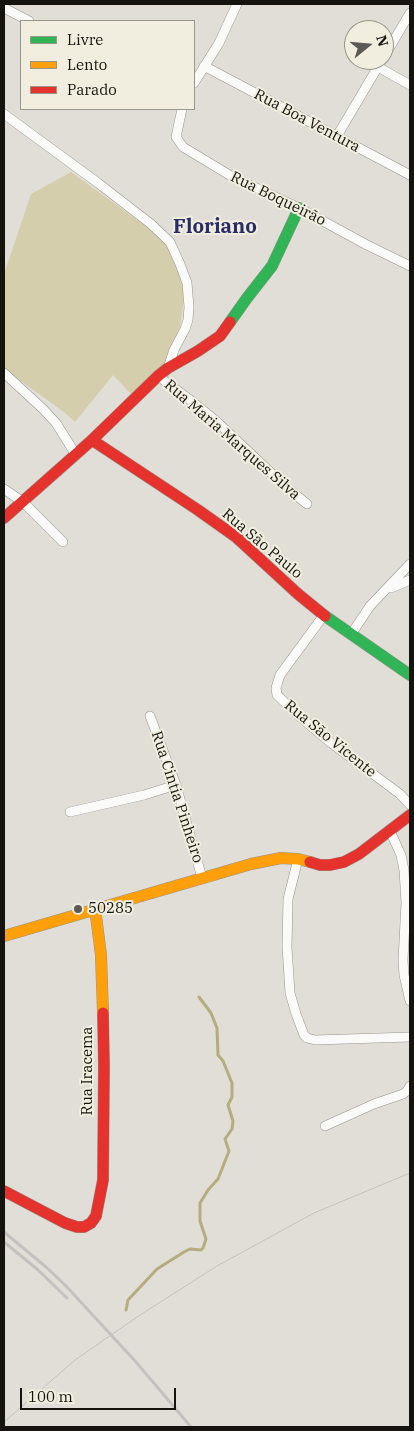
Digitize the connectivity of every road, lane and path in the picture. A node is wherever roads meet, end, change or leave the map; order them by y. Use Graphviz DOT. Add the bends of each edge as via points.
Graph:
graph roads {
  1 [pos="237,4"];
  2 [pos="4,8"];
  3 [pos="410,13"];
  4 [pos="27,20"];
  5 [pos="394,40"];
  6 [pos="204,66"];
  7 [pos="376,70"];
  8 [pos="390,70"];
  9 [pos="195,81"];
  10 [pos="410,84"];
  11 [pos="182,110"];
  12 [pos="4,114"];
  13 [pos="337,136"];
  14 [pos="410,175"];
  15 [pos="299,208"];
  16 [pos="410,266"];
  17 [pos="168,368"];
  18 [pos="4,373"];
  19 [pos="158,376"];
  20 [pos="92,440"];
  21 [pos="76,455"];
  22 [pos="4,489"];
  23 [pos="22,502"];
  24 [pos="307,504"];
  25 [pos="4,518"];
  26 [pos="63,542"];
  27 [pos="410,564"];
  28 [pos="410,580"];
  29 [pos="384,591"];
  30 [pos="324,615"];
  31 [pos="352,633"];
  32 [pos="410,675"];
  33 [pos="150,716"];
  34 [pos="176,786"];
  35 [pos="410,805"];
  36 [pos="70,812"];
  37 [pos="410,815"];
  38 [pos="390,831"];
  39 [pos="298,860"];
  40 [pos="202,878"];
  41 [pos="95,908"];
  42 [pos="4,936"];
  43 [pos="410,999"];
  44 [pos="410,1037"];
  45 [pos="409,1090"];
  46 [pos="325,1126"];
  47 [pos="4,1191"];
  1 -- 6 [label="street" via="219,44"];
  2 -- 4 [label="street"];
  3 -- 5 [label="street"];
  6 -- 9 [label="street"];
  6 -- 13 [label="street, Rua Boa Ventura"];
  7 -- 13 [label="street"];
  8 -- 10 [label="street"];
  11 -- 15 [label="street, Rua Boqueirão" via="176,137 183,147 230,176"];
  12 -- 17 [label="street" via="98,183 170,242 187,283 189,307 185,329"];
  13 -- 14 [label="street, Rua Boa Ventura"];
  15 -- 16 [label="street, Rua Boqueirão"];
  15 -- 17 [label="street" via="272,266 226,329 198,351"];
  17 -- 19 [label="street"];
  18 -- 21 [label="street" via="56,423"];
  19 -- 20 [label="street"];
  19 -- 24 [label="street, Rua Maria Marques Silva" via="216,421"];
  20 -- 21 [label="street"];
  20 -- 30 [label="street, Rua São Paulo" via="236,537"];
  21 -- 23 [label="street"];
  22 -- 23 [label="street"];
  23 -- 25 [label="street"];
  23 -- 26 [label="street"];
  27 -- 29 [label="street"];
  28 -- 29 [label="street"];
  29 -- 31 [label="street"];
  30 -- 31 [label="street, Rua São Paulo"];
  30 -- 35 [label="street, Rua São Vicente" via="280,675 277,695 331,743"];
  31 -- 32 [label="street, Rua São Paulo"];
  33 -- 34 [label="street, Rua Cintia Pinheiro"];
  34 -- 36 [label="street"];
  34 -- 40 [label="street, Rua Cintia Pinheiro"];
  37 -- 38 [label="street"];
  38 -- 39 [label="street" via="344,862 320,865"];
  38 -- 43 [label="street" via="404,870 403,960"];
  39 -- 40 [label="street" via="269,860"];
  39 -- 44 [label="street" via="288,898 287,947 290,993 304,1035 315,1040"];
  40 -- 41 [label="street"];
  41 -- 42 [label="street"];
  41 -- 47 [label="street, Rua Iracema" via="103,1001 103,1180 96,1216 91,1223 77,1227"];
  45 -- 46 [label="street"];
}
